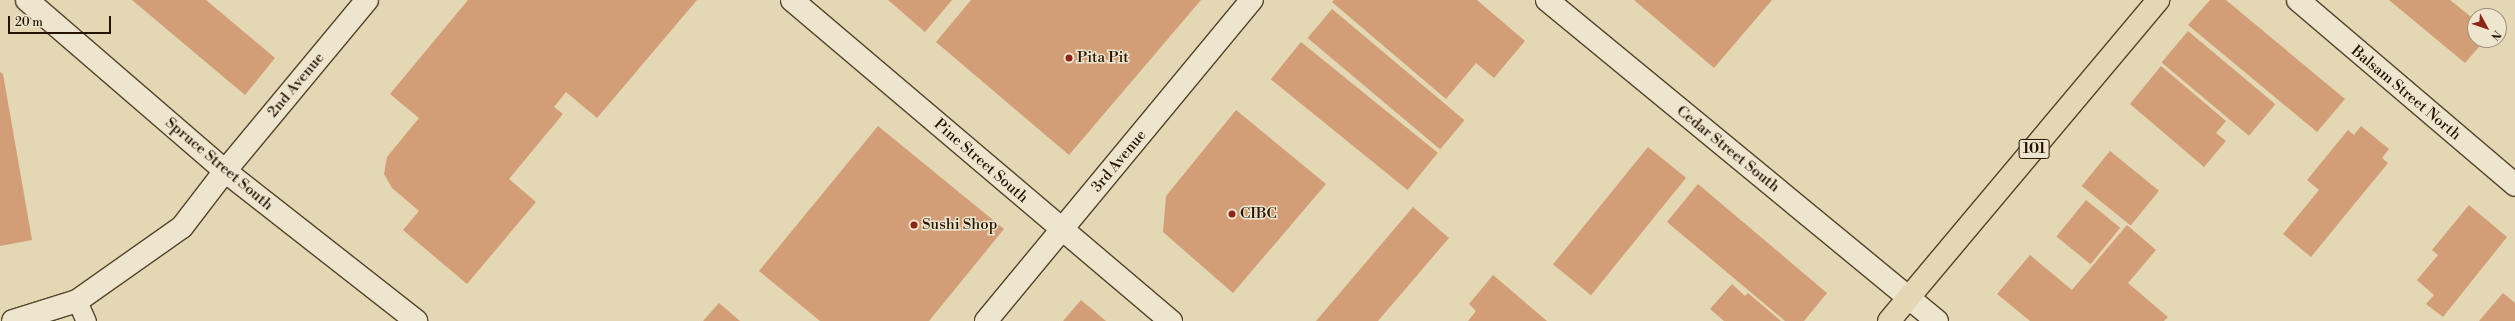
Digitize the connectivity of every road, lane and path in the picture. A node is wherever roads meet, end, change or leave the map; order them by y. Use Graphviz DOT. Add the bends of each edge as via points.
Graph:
graph roads {
  1 [pos="27,0"];
  2 [pos="367,0"];
  3 [pos="792,0"];
  4 [pos="1252,0"];
  5 [pos="1547,0"];
  6 [pos="2158,0"];
  7 [pos="2298,0"];
  8 [pos="225,171"];
  9 [pos="2515,186"];
  10 [pos="1062,230"];
  11 [pos="1909,298"];
  12 [pos="77,301"];
  13 [pos="13,321"];
  14 [pos="86,321"];
  15 [pos="416,321"];
  16 [pos="986,321"];
  17 [pos="1171,321"];
  18 [pos="1889,321"];
  19 [pos="1937,321"];
  1 -- 8 [label="street, Spruce Street South"];
  2 -- 8 [label="street, 2nd Avenue"];
  3 -- 10 [label="street, Pine Street South"];
  4 -- 10 [label="street, 3rd Avenue"];
  5 -- 11 [label="street, Cedar Street South"];
  6 -- 11 [label="main road, 101"];
  7 -- 9 [label="street, Balsam Street North"];
  8 -- 12 [label="street, 2nd Avenue" via="182,227"];
  8 -- 15 [label="street, Spruce Street South"];
  10 -- 16 [label="street, 3rd Avenue"];
  10 -- 17 [label="street, Pine Street South"];
  11 -- 18 [label="main road, 101"];
  11 -- 19 [label="street, Cedar Street South"];
  12 -- 13 [label="street"];
  12 -- 14 [label="lane"];
}
